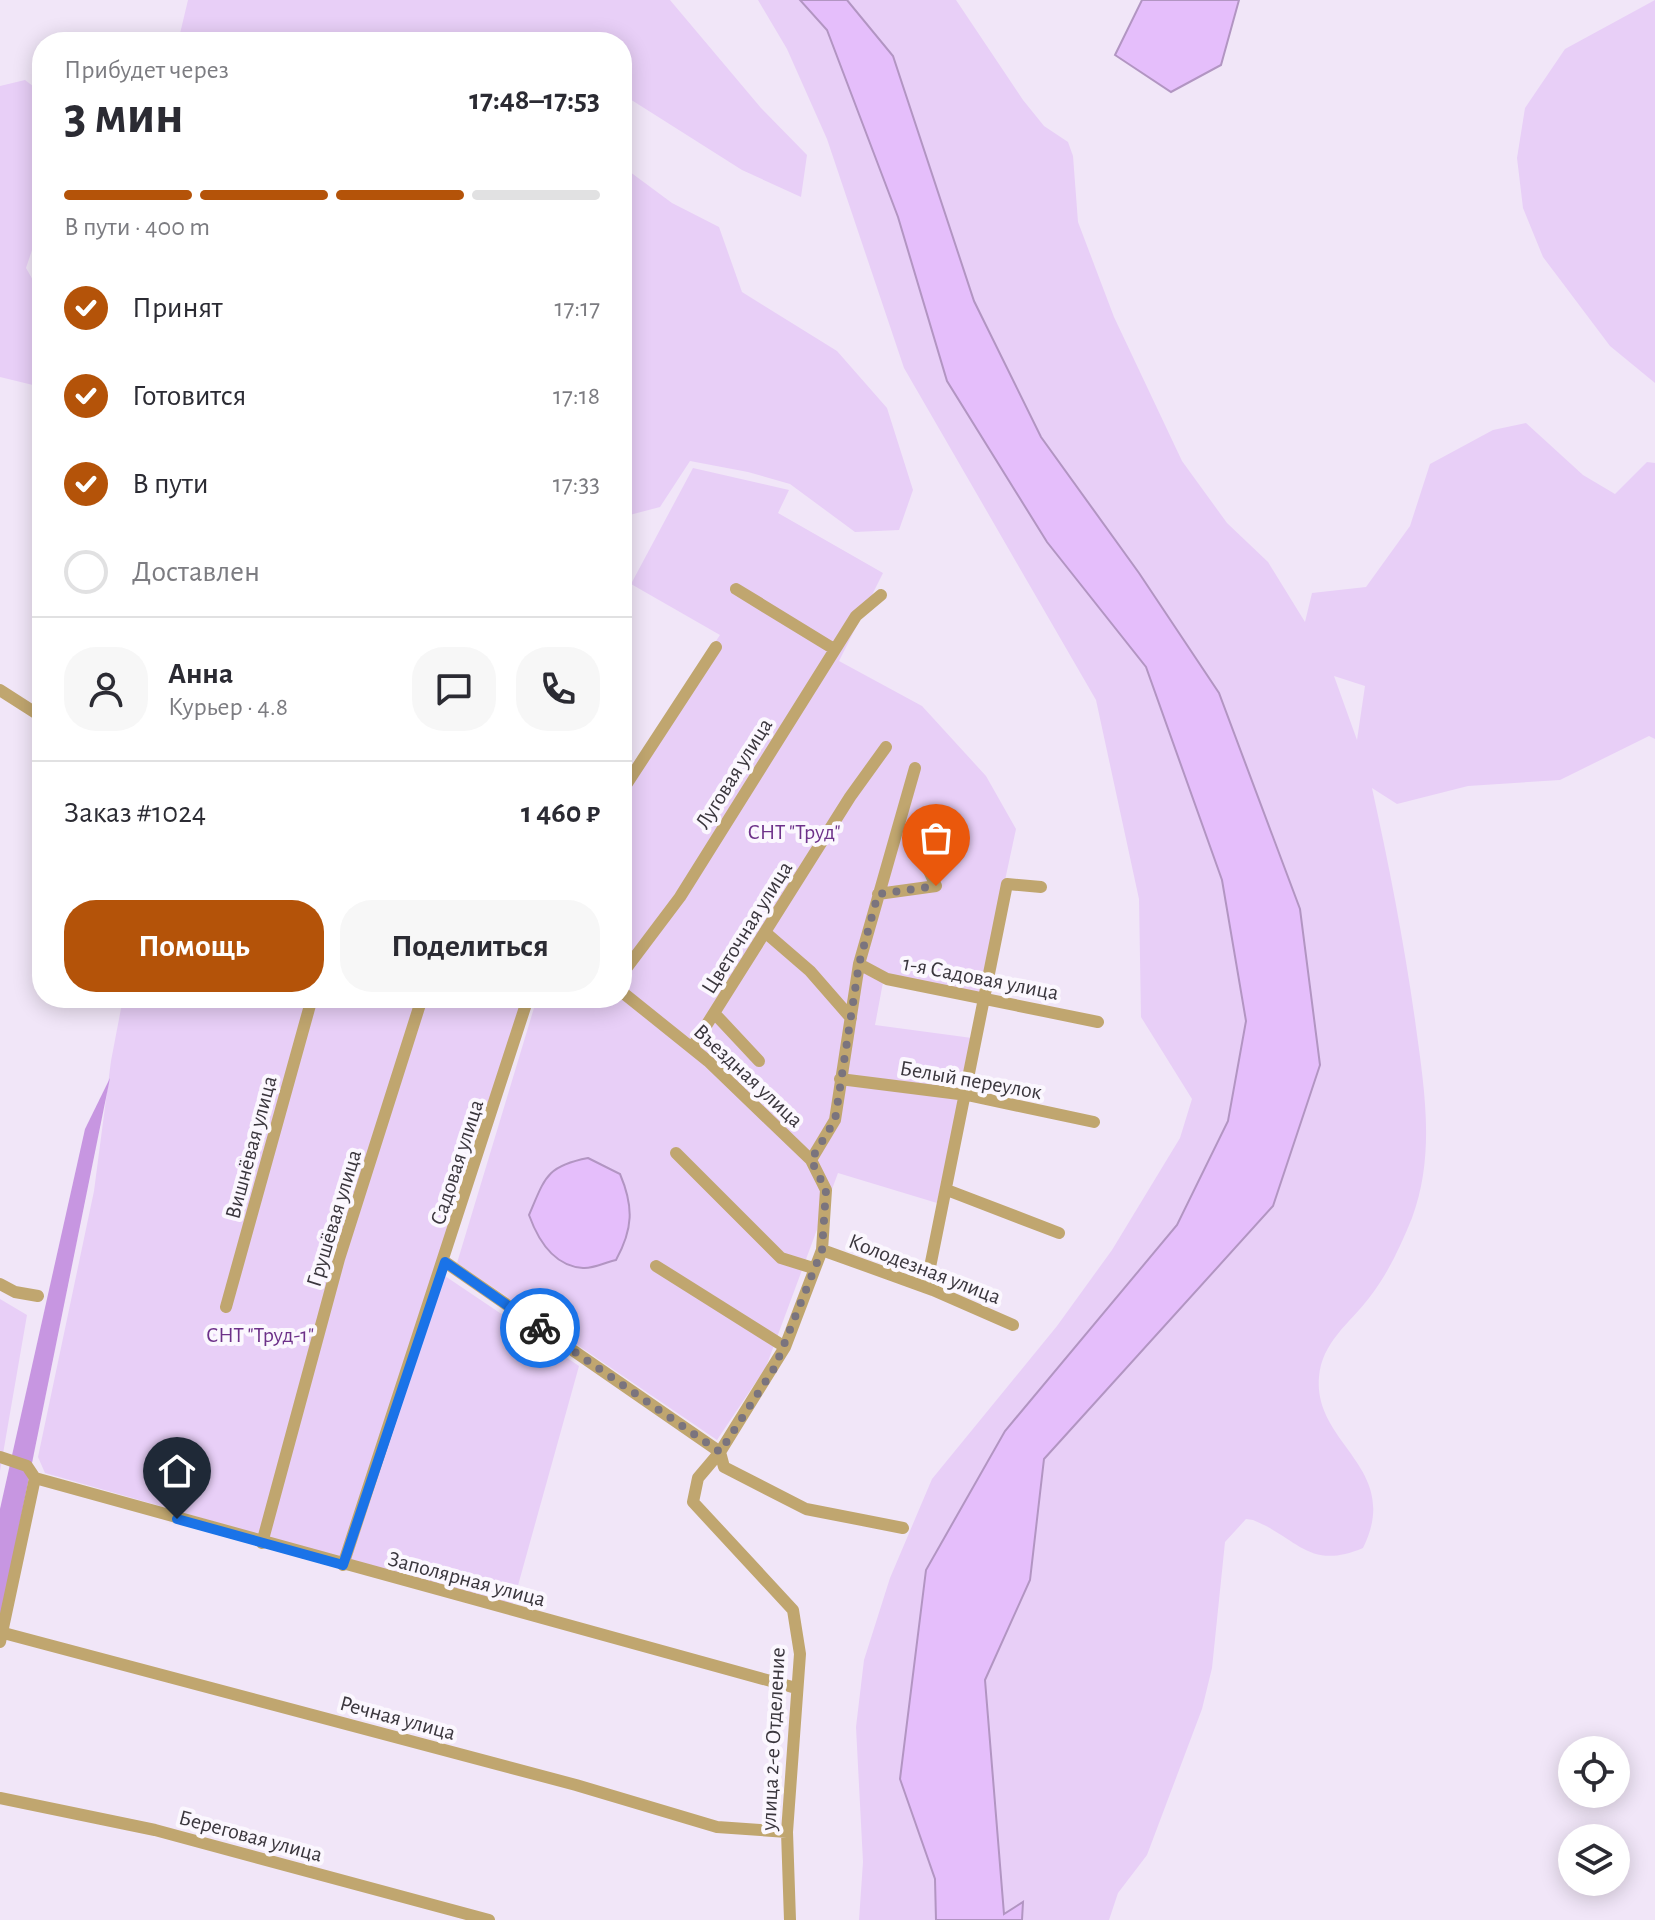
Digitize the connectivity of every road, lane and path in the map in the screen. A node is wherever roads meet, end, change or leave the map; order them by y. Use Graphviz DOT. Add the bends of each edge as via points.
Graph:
graph roads {
  1 [pos="736,589"];
  2 [pos="881,595"];
  3 [pos="716,647"];
  4 [pos="834,649"];
  5 [pos="0,690"];
  6 [pos="32,711"];
  7 [pos="886,747"];
  8 [pos="915,768"];
  9 [pos="632,776"];
  10 [pos="924,860"];
  11 [pos="1041,887"];
  12 [pos="878,894"];
  13 [pos="766,933"];
  14 [pos="632,961"];
  15 [pos="859,964"];
  16 [pos="986,999"];
  17 [pos="632,1000"];
  18 [pos="309,1008"];
  19 [pos="419,1008"];
  20 [pos="525,1008"];
  21 [pos="715,1014"];
  22 [pos="851,1018"];
  23 [pos="1098,1022"];
  24 [pos="692,1048"];
  25 [pos="759,1061"];
  26 [pos="840,1079"];
  27 [pos="967,1095"];
  28 [pos="1094,1122"];
  29 [pos="676,1153"];
  30 [pos="811,1160"];
  31 [pos="947,1190"];
  32 [pos="1059,1233"];
  33 [pos="822,1250"];
  34 [pos="445,1262"];
  35 [pos="656,1266"];
  36 [pos="813,1268"];
  37 [pos="0,1284"];
  38 [pos="926,1287"];
  39 [pos="38,1296"];
  40 [pos="226,1307"];
  41 [pos="1013,1325"];
  42 [pos="785,1347"];
  43 [pos="720,1452"];
  44 [pos="0,1457"];
  45 [pos="35,1478"];
  46 [pos="903,1528"];
  47 [pos="262,1543"];
  48 [pos="343,1565"];
  49 [pos="1,1636"];
  50 [pos="796,1688"];
  51 [pos="0,1798"];
  52 [pos="787,1832"];
  53 [pos="489,1920"];
  54 [pos="790,1920"];
  1 -- 4 [label="street"];
  2 -- 4 [label="street, Луговая улица" via="856,616"];
  3 -- 9 [label="street"];
  4 -- 14 [label="street, Луговая улица" via="680,897"];
  5 -- 6 [label="street"];
  7 -- 13 [label="street, Цветочная улица"];
  8 -- 12 [label="street"];
  10 -- 12 [label="street" via="936,886"];
  11 -- 16 [label="street" via="1007,884"];
  12 -- 15 [label="street"];
  13 -- 21 [label="street, Цветочная улица"];
  13 -- 22 [label="street" via="810,971"];
  15 -- 16 [label="street, 1-я Садовая улица" via="887,979"];
  15 -- 22 [label="street"];
  16 -- 23 [label="street, 1-я Садовая улица"];
  16 -- 27 [label="street"];
  17 -- 24 [label="street, Въездная улица"];
  18 -- 40 [label="street, Вишнёвая улица"];
  19 -- 47 [label="street, Грушёвая улица" via="339,1259"];
  20 -- 34 [label="street, Садовая улица"];
  21 -- 24 [label="street, Цветочная улица"];
  21 -- 25 [label="street"];
  22 -- 26 [label="street"];
  24 -- 30 [label="street, Въездная улица"];
  26 -- 27 [label="street, Белый переулок"];
  26 -- 30 [label="street" via="835,1120"];
  27 -- 28 [label="street, Белый переулок"];
  27 -- 31 [label="street"];
  29 -- 36 [label="street" via="781,1258"];
  30 -- 33 [label="street, Въездная улица" via="826,1190"];
  31 -- 32 [label="street"];
  31 -- 38 [label="street"];
  33 -- 36 [label="street, улица 2-е Отделение"];
  33 -- 38 [label="street, Колодезная улица"];
  34 -- 43 [label="street"];
  34 -- 48 [label="street, Садовая улица"];
  35 -- 42 [label="street"];
  36 -- 42 [label="street, улица 2-е Отделение"];
  37 -- 39 [label="street"];
  38 -- 41 [label="street, Колодезная улица"];
  42 -- 43 [label="street, улица 2-е Отделение"];
  43 -- 46 [label="street" via="724,1467 806,1509"];
  43 -- 50 [label="street, улица 2-е Отделение" via="698,1478 693,1502 793,1610 800,1654"];
  44 -- 45 [label="street, Заполярная улица" via="27,1466"];
  45 -- 47 [label="street, Заполярная улица"];
  45 -- 49 [label="street"];
  47 -- 48 [label="street, Заполярная улица"];
  48 -- 50 [label="street, Заполярная улица"];
  49 -- 52 [label="street, Речная улица" via="576,1785 717,1827"];
  50 -- 52 [label="street, улица 2-е Отделение"];
  51 -- 53 [label="street, Береговая улица" via="155,1830"];
  52 -- 54 [label="street, улица 2-е Отделение"];
}
